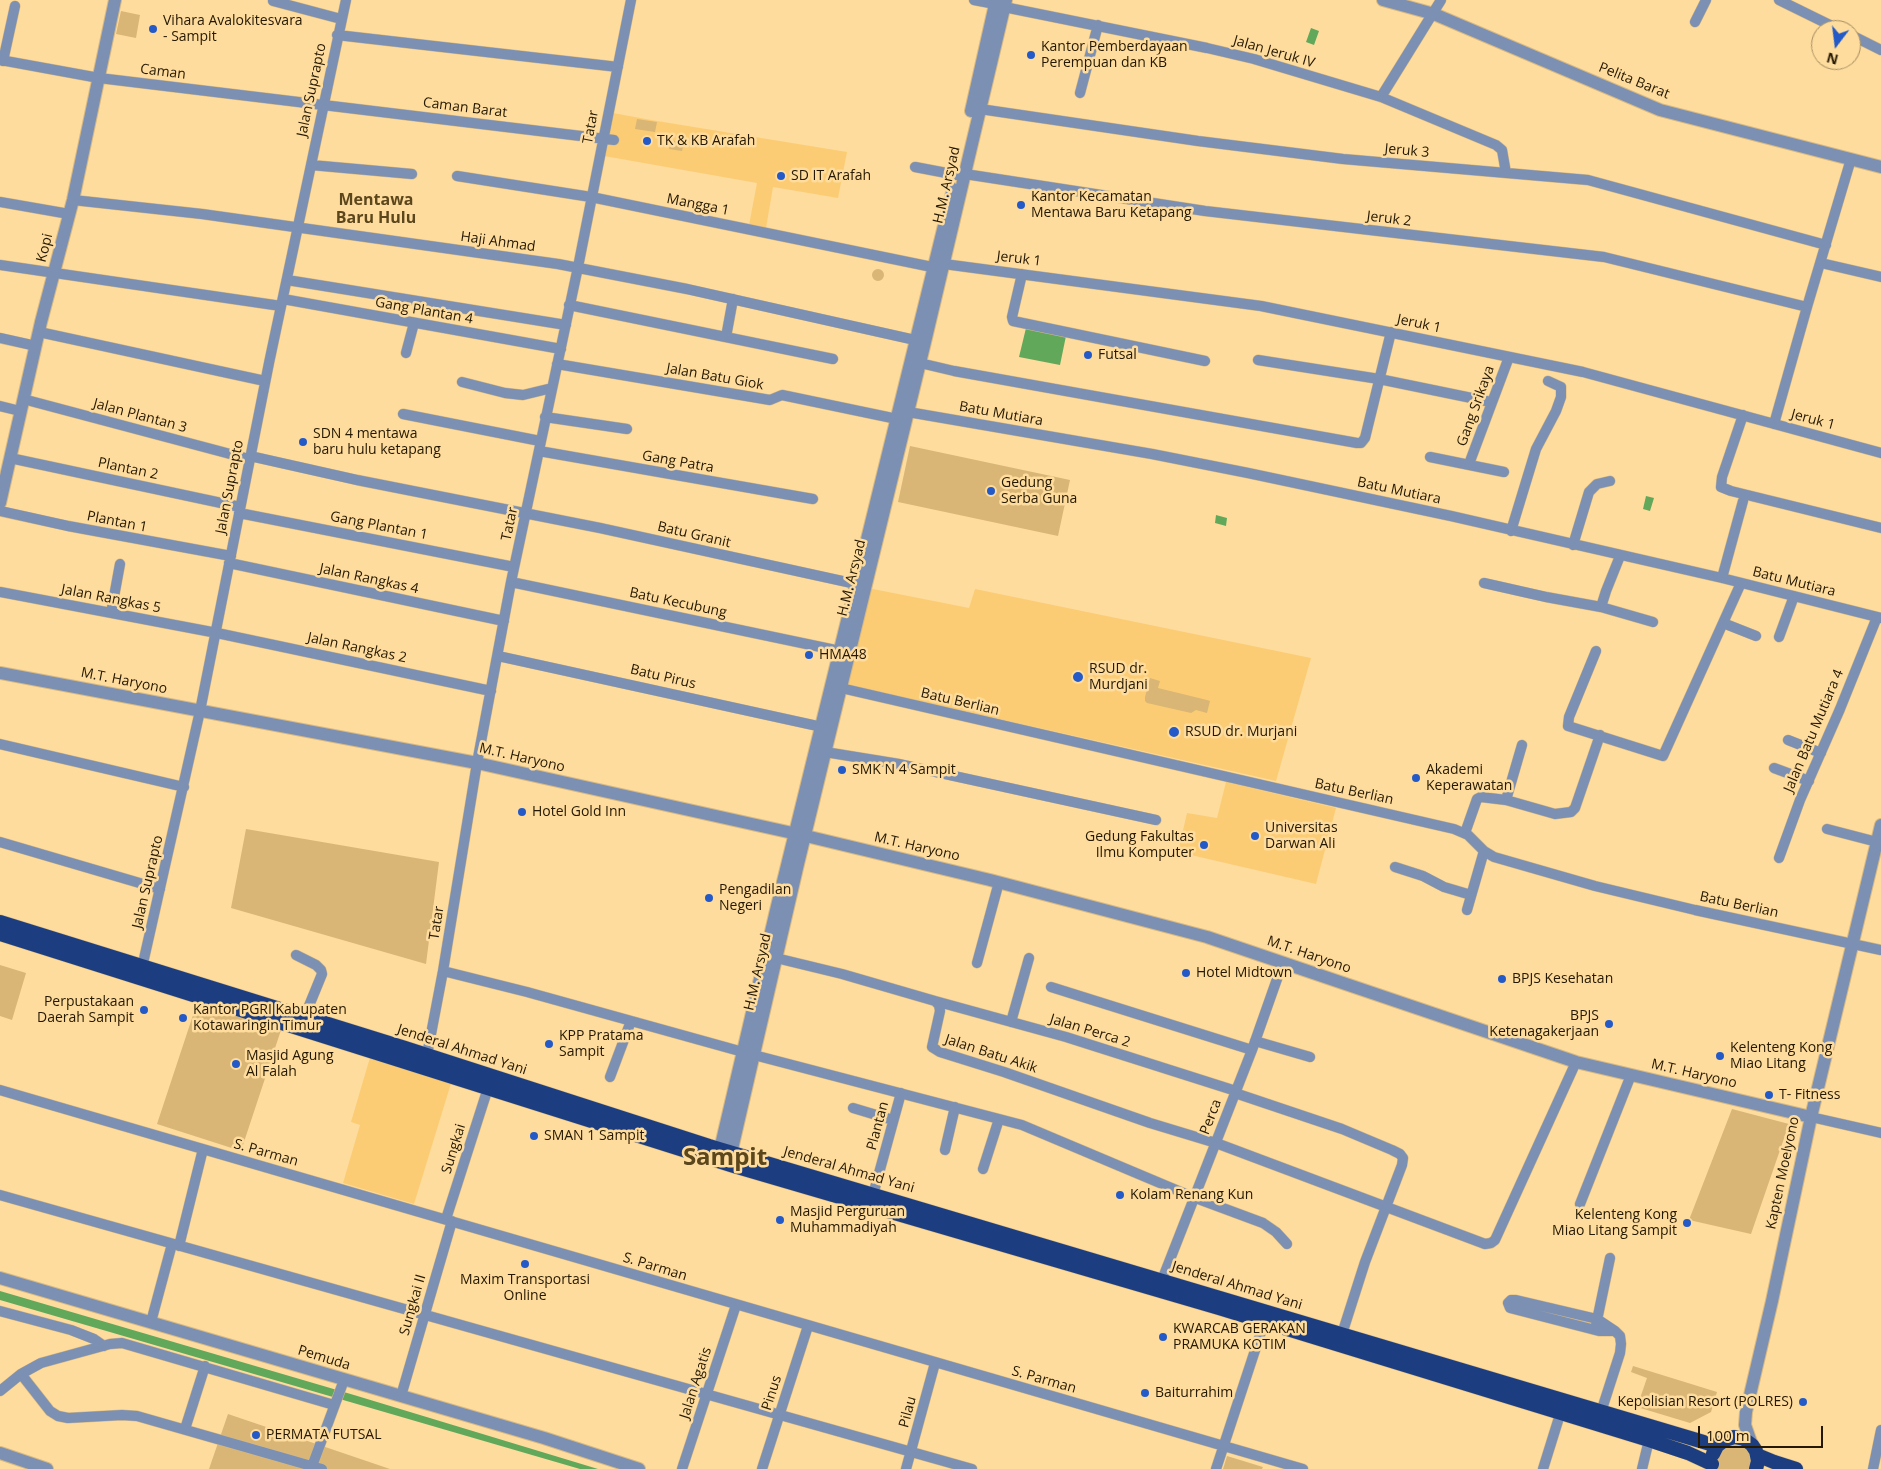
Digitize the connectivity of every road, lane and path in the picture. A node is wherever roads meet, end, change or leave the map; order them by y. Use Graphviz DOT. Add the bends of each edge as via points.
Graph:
graph roads {
  1 [pos="115,0"];
  2 [pos="346,0"];
  3 [pos="631,0"];
  4 [pos="974,0"];
  5 [pos="1383,0"];
  6 [pos="1441,0"];
  7 [pos="1706,0"];
  8 [pos="1779,0"];
  9 [pos="273,1"];
  10 [pos="1001,3"];
  11 [pos="15,6"];
  12 [pos="1434,14"];
  13 [pos="341,19"];
  14 [pos="1820,20"];
  15 [pos="1695,22"];
  16 [pos="1098,25"];
  17 [pos="338,35"];
  18 [pos="1861,40"];
  19 [pos="1881,50"];
  20 [pos="2,61"];
  21 [pos="618,68"];
  22 [pos="100,78"];
  23 [pos="1080,94"];
  24 [pos="1381,97"];
  25 [pos="323,106"];
  26 [pos="980,109"];
  27 [pos="603,138"];
  28 [pos="614,140"];
  29 [pos="1851,159"];
  30 [pos="311,165"];
  31 [pos="915,167"];
  32 [pos="1881,167"];
  33 [pos="412,174"];
  34 [pos="961,174"];
  35 [pos="1506,174"];
  36 [pos="457,176"];
  37 [pos="591,197"];
  38 [pos="73,200"];
  39 [pos="0,202"];
  40 [pos="69,214"];
  41 [pos="298,227"];
  42 [pos="1826,245"];
  43 [pos="1820,262"];
  44 [pos="0,265"];
  45 [pos="938,265"];
  46 [pos="578,267"];
  47 [pos="54,274"];
  48 [pos="1022,274"];
  49 [pos="1881,277"];
  50 [pos="287,280"];
  51 [pos="733,299"];
  52 [pos="282,303"];
  53 [pos="570,305"];
  54 [pos="1807,307"];
  55 [pos="414,323"];
  56 [pos="566,325"];
  57 [pos="39,332"];
  58 [pos="1390,332"];
  59 [pos="726,337"];
  60 [pos="0,338"];
  61 [pos="915,340"];
  62 [pos="36,346"];
  63 [pos="561,349"];
  64 [pos="406,353"];
  65 [pos="1509,357"];
  66 [pos="833,359"];
  67 [pos="1258,360"];
  68 [pos="1205,361"];
  69 [pos="920,363"];
  70 [pos="557,364"];
  71 [pos="265,380"];
  72 [pos="1379,380"];
  73 [pos="1548,381"];
  74 [pos="462,382"];
  75 [pos="552,388"];
  76 [pos="1491,402"];
  77 [pos="22,405"];
  78 [pos="0,406"];
  79 [pos="403,414"];
  80 [pos="1743,415"];
  81 [pos="902,416"];
  82 [pos="545,417"];
  83 [pos="1774,424"];
  84 [pos="627,429"];
  85 [pos="540,446"];
  86 [pos="1881,453"];
  87 [pos="1430,457"];
  88 [pos="10,458"];
  89 [pos="250,458"];
  90 [pos="1469,464"];
  91 [pos="1504,472"];
  92 [pos="1610,480"];
  93 [pos="813,499"];
  94 [pos="1743,501"];
  95 [pos="0,503"];
  96 [pos="240,510"];
  97 [pos="0,511"];
  98 [pos="526,513"];
  99 [pos="1881,528"];
  100 [pos="1511,531"];
  101 [pos="1573,545"];
  102 [pos="1620,556"];
  103 [pos="230,560"];
  104 [pos="120,564"];
  105 [pos="514,567"];
  106 [pos="1722,578"];
  107 [pos="511,582"];
  108 [pos="1484,583"];
  109 [pos="1741,583"];
  110 [pos="856,584"];
  111 [pos="0,592"];
  112 [pos="1794,596"];
  113 [pos="1602,608"];
  114 [pos="111,613"];
  115 [pos="1879,617"];
  116 [pos="504,621"];
  117 [pos="1653,622"];
  118 [pos="1723,623"];
  119 [pos="217,633"];
  120 [pos="1756,636"];
  121 [pos="1778,637"];
  122 [pos="840,650"];
  123 [pos="1596,650"];
  124 [pos="498,656"];
  125 [pos="0,673"];
  126 [pos="841,688"];
  127 [pos="491,691"];
  128 [pos="200,711"];
  129 [pos="822,727"];
  130 [pos="1600,735"];
  131 [pos="1788,740"];
  132 [pos="0,744"];
  133 [pos="1522,745"];
  134 [pos="825,752"];
  135 [pos="1821,753"];
  136 [pos="477,763"];
  137 [pos="1774,768"];
  138 [pos="1809,781"];
  139 [pos="184,787"];
  140 [pos="1506,800"];
  141 [pos="1156,820"];
  142 [pos="1881,825"];
  143 [pos="1827,829"];
  144 [pos="1466,833"];
  145 [pos="800,835"];
  146 [pos="0,842"];
  147 [pos="1877,842"];
  148 [pos="1484,851"];
  149 [pos="1779,858"];
  150 [pos="1394,867"];
  151 [pos="999,882"];
  152 [pos="160,889"];
  153 [pos="1471,895"];
  154 [pos="1467,910"];
  155 [pos="0,922"];
  156 [pos="0,934"];
  157 [pos="1852,943"];
  158 [pos="1881,950"];
  159 [pos="296,955"];
  160 [pos="776,958"];
  161 [pos="1029,958"];
  162 [pos="1282,962"];
  163 [pos="977,963"];
  164 [pos="443,971"];
  165 [pos="140,972"];
  166 [pos="766,977"];
  167 [pos="1051,987"];
  168 [pos="935,1000"];
  169 [pos="304,1018"];
  170 [pos="631,1022"];
  171 [pos="1011,1022"];
  172 [pos="1254,1045"];
  173 [pos="748,1053"];
  174 [pos="427,1056"];
  175 [pos="1310,1056"];
  176 [pos="1576,1062"];
  177 [pos="1631,1075"];
  178 [pos="610,1077"];
  179 [pos="488,1088"];
  180 [pos="0,1090"];
  181 [pos="1235,1092"];
  182 [pos="901,1093"];
  183 [pos="955,1107"];
  184 [pos="853,1108"];
  185 [pos="1811,1117"];
  186 [pos="998,1119"];
  187 [pos="893,1120"];
  188 [pos="1881,1133"];
  189 [pos="1216,1143"];
  190 [pos="203,1149"];
  191 [pos="945,1150"];
  192 [pos="724,1157"];
  193 [pos="983,1169"];
  194 [pos="0,1195"];
  195 [pos="873,1195"];
  196 [pos="1194,1197"];
  197 [pos="887,1204"];
  198 [pos="1580,1204"];
  199 [pos="1386,1208"];
  200 [pos="449,1220"];
  201 [pos="1287,1244"];
  202 [pos="175,1245"];
  203 [pos="1066,1257"];
  204 [pos="1610,1258"];
  205 [pos="0,1278"];
  206 [pos="1162,1280"];
  207 [pos="736,1305"];
  208 [pos="0,1311"];
  209 [pos="424,1315"];
  210 [pos="151,1322"];
  211 [pos="1264,1323"];
  212 [pos="1596,1325"];
  213 [pos="808,1326"];
  214 [pos="1342,1334"];
  215 [pos="104,1346"];
  216 [pos="935,1363"];
  217 [pos="205,1366"];
  218 [pos="21,1374"];
  219 [pos="0,1390"];
  220 [pos="338,1393"];
  221 [pos="707,1394"];
  222 [pos="401,1396"];
  223 [pos="1562,1406"];
  224 [pos="1601,1412"];
  225 [pos="1746,1412"];
  226 [pos="779,1415"];
  227 [pos="185,1429"];
  228 [pos="1881,1430"];
  229 [pos="1729,1438"];
  230 [pos="1649,1440"];
  231 [pos="1224,1445"];
  232 [pos="1690,1446"];
  233 [pos="1717,1446"];
  234 [pos="0,1452"];
  235 [pos="911,1452"];
  236 [pos="1755,1456"];
  237 [pos="16,1464"];
  238 [pos="1712,1466"];
  239 [pos="956,1467"];
  240 [pos="315,1468"];
  241 [pos="47,1469"];
  242 [pos="639,1469"];
  243 [pos="682,1469"];
  244 [pos="762,1469"];
  245 [pos="906,1469"];
  246 [pos="972,1469"];
  247 [pos="1216,1469"];
  248 [pos="1303,1469"];
  249 [pos="1543,1469"];
  250 [pos="1642,1469"];
  251 [pos="1796,1469"];
  252 [pos="1873,1469"];
  1 -- 22 [label="street, Kopi"];
  2 -- 13 [label="street, Jalan Suprapto"];
  3 -- 21 [label="street, Tatar"];
  4 -- 10 [label="street, Jalan Jeruk IV"];
  5 -- 12 [label="street, Pelita Barat"];
  6 -- 12 [label="street"];
  7 -- 15 [label="street"];
  8 -- 14 [label="street"];
  9 -- 13 [label="street"];
  10 -- 16 [label="street, Jalan Jeruk IV"];
  10 -- 26 [label="street, H.M. Arsyad"];
  10 -- 34 [label="street, H.M. Arsyad"];
  11 -- 20 [label="street"];
  12 -- 24 [label="street"];
  12 -- 29 [label="street, Pelita Barat" via="1660,110"];
  13 -- 17 [label="street, Jalan Suprapto"];
  16 -- 23 [label="street"];
  16 -- 24 [label="street, Jalan Jeruk IV" via="1254,59"];
  17 -- 21 [label="street"];
  17 -- 25 [label="street, Jalan Suprapto"];
  18 -- 19 [label="street"];
  20 -- 22 [label="street, Caman"];
  21 -- 27 [label="street, Tatar"];
  22 -- 25 [label="street, Caman"];
  22 -- 38 [label="street, Kopi"];
  24 -- 35 [label="street, Jalan Jeruk IV" via="1496,145 1504,154"];
  25 -- 27 [label="street, Caman Barat"];
  25 -- 30 [label="street, Jalan Suprapto"];
  26 -- 34 [label="street, H.M. Arsyad"];
  26 -- 35 [label="street, Jeruk 3" via="1343,159"];
  27 -- 28 [label="street, Caman Barat"];
  27 -- 37 [label="street, Tatar"];
  29 -- 32 [label="street, Pelita Barat"];
  29 -- 42 [label="street"];
  30 -- 33 [label="street"];
  30 -- 41 [label="street, Jalan Suprapto"];
  31 -- 34 [label="street, Jeruk 2"];
  34 -- 45 [label="street, H.M. Arsyad"];
  34 -- 54 [label="street, Jeruk 2" via="1205,211 1604,257"];
  35 -- 42 [label="street, Jeruk 3" via="1588,180"];
  36 -- 37 [label="street, Mangga 1"];
  37 -- 45 [label="street, Mangga 1"];
  37 -- 46 [label="street, Tatar"];
  38 -- 40 [label="street, Kopi"];
  38 -- 41 [label="street, Haji Ahmad"];
  39 -- 40 [label="street"];
  40 -- 47 [label="street, Kopi"];
  41 -- 46 [label="street, Haji Ahmad"];
  41 -- 50 [label="street, Jalan Suprapto"];
  42 -- 43 [label="street"];
  43 -- 49 [label="street"];
  43 -- 54 [label="street"];
  44 -- 47 [label="street, Gang Plantan 4"];
  45 -- 48 [label="street, Jeruk 1"];
  45 -- 61 [label="street, H.M. Arsyad"];
  45 -- 69 [label="street, H.M. Arsyad"];
  46 -- 51 [label="street, Haji Ahmad"];
  46 -- 53 [label="street, Tatar"];
  47 -- 52 [label="street, Gang Plantan 4"];
  47 -- 57 [label="street, Kopi"];
  48 -- 58 [label="street, Jeruk 1" via="1245,303"];
  48 -- 68 [label="street" via="1013,321"];
  50 -- 52 [label="street, Jalan Suprapto"];
  50 -- 56 [label="street"];
  51 -- 59 [label="street"];
  51 -- 61 [label="street, Haji Ahmad"];
  52 -- 55 [label="street, Gang Plantan 4"];
  52 -- 71 [label="street, Jalan Suprapto"];
  53 -- 56 [label="street, Tatar"];
  53 -- 59 [label="street"];
  54 -- 83 [label="street"];
  55 -- 63 [label="street, Gang Plantan 4"];
  55 -- 64 [label="street"];
  56 -- 63 [label="street, Tatar"];
  57 -- 62 [label="street, Kopi"];
  57 -- 71 [label="street"];
  58 -- 65 [label="street, Jeruk 1"];
  58 -- 72 [label="street"];
  59 -- 66 [label="street"];
  60 -- 62 [label="street"];
  61 -- 81 [label="street, H.M. Arsyad"];
  62 -- 77 [label="street, Kopi"];
  63 -- 70 [label="street, Tatar"];
  65 -- 76 [label="street, Gang Srikaya"];
  65 -- 80 [label="street, Jeruk 1" via="1583,372"];
  67 -- 72 [label="street"];
  69 -- 72 [label="street" via="1357,444 1365,438"];
  69 -- 81 [label="street, H.M. Arsyad"];
  70 -- 75 [label="street, Tatar"];
  70 -- 81 [label="street, Jalan Batu Giok" via="770,400 782,395"];
  71 -- 89 [label="street, Jalan Suprapto"];
  72 -- 76 [label="street"];
  73 -- 100 [label="street" via="1561,387 1561,397 1536,449"];
  74 -- 75 [label="street" via="523,395"];
  75 -- 82 [label="street, Tatar"];
  76 -- 90 [label="street, Gang Srikaya"];
  77 -- 78 [label="street, Jalan Plantan 3"];
  77 -- 88 [label="street, Kopi"];
  77 -- 89 [label="street, Jalan Plantan 3"];
  79 -- 85 [label="street, Gang Patra"];
  80 -- 83 [label="street, Jeruk 1"];
  80 -- 99 [label="street" via="1722,477 1724,489"];
  81 -- 100 [label="street, Batu Mutiara" via="1152,454"];
  81 -- 110 [label="street, H.M. Arsyad"];
  81 -- 126 [label="street, H.M. Arsyad"];
  82 -- 84 [label="street"];
  82 -- 85 [label="street, Tatar"];
  83 -- 86 [label="street, Jeruk 1"];
  85 -- 93 [label="street, Gang Patra"];
  85 -- 98 [label="street, Tatar"];
  87 -- 90 [label="street"];
  88 -- 95 [label="street, Kopi"];
  88 -- 96 [label="street, Plantan 2"];
  89 -- 96 [label="street, Jalan Suprapto"];
  89 -- 98 [label="street, Jalan Plantan 3"];
  90 -- 91 [label="street"];
  92 -- 101 [label="street" via="1597,484 1589,492"];
  94 -- 106 [label="street"];
  96 -- 103 [label="street, Jalan Suprapto"];
  96 -- 105 [label="street, Gang Plantan 1"];
  97 -- 103 [label="street, Plantan 1"];
  98 -- 105 [label="street, Tatar"];
  98 -- 110 [label="street, Batu Granit"];
  100 -- 101 [label="street, Batu Mutiara"];
  101 -- 102 [label="street, Batu Mutiara"];
  102 -- 106 [label="street, Batu Mutiara"];
  102 -- 113 [label="street"];
  103 -- 116 [label="street, Jalan Rangkas 4"];
  103 -- 119 [label="street, Jalan Suprapto"];
  104 -- 114 [label="street"];
  105 -- 107 [label="street, Tatar"];
  106 -- 109 [label="street, Batu Mutiara"];
  107 -- 116 [label="street, Tatar"];
  107 -- 122 [label="street, Batu Kecubung"];
  108 -- 113 [label="street"];
  109 -- 112 [label="street, Batu Mutiara"];
  109 -- 118 [label="street"];
  110 -- 122 [label="street, H.M. Arsyad"];
  111 -- 114 [label="street, Jalan Rangkas 5"];
  112 -- 115 [label="street, Batu Mutiara"];
  112 -- 121 [label="street"];
  113 -- 117 [label="street"];
  114 -- 119 [label="street, Jalan Rangkas 5"];
  115 -- 135 [label="street, Jalan Batu Mutiara 4"];
  116 -- 124 [label="street, Tatar"];
  118 -- 120 [label="street"];
  118 -- 130 [label="street" via="1663,756"];
  119 -- 127 [label="street, Jalan Rangkas 2"];
  119 -- 128 [label="street, Jalan Suprapto"];
  122 -- 129 [label="street, H.M. Arsyad"];
  123 -- 130 [label="street" via="1568,726"];
  124 -- 127 [label="street, Tatar"];
  124 -- 129 [label="street, Batu Pirus"];
  125 -- 128 [label="street, M.T. Haryono"];
  126 -- 134 [label="street, H.M. Arsyad"];
  126 -- 144 [label="street, Batu Berlian"];
  127 -- 136 [label="street, Tatar"];
  128 -- 136 [label="street, M.T. Haryono"];
  128 -- 139 [label="street, Jalan Suprapto"];
  129 -- 145 [label="street, H.M. Arsyad"];
  130 -- 140 [label="street" via="1571,812 1555,814"];
  131 -- 135 [label="street"];
  132 -- 139 [label="street"];
  133 -- 140 [label="street"];
  134 -- 141 [label="street" via="899,764"];
  134 -- 145 [label="street, H.M. Arsyad"];
  135 -- 138 [label="street, Jalan Batu Mutiara 4"];
  136 -- 145 [label="street, M.T. Haryono"];
  136 -- 164 [label="street, Tatar"];
  137 -- 138 [label="street"];
  138 -- 149 [label="street, Jalan Batu Mutiara 4"];
  139 -- 152 [label="street, Jalan Suprapto"];
  140 -- 144 [label="street" via="1478,799"];
  142 -- 147 [label="street, Kapten Moelyono"];
  143 -- 147 [label="street"];
  144 -- 148 [label="street, Batu Berlian"];
  145 -- 151 [label="street, M.T. Haryono"];
  145 -- 160 [label="street, H.M. Arsyad"];
  145 -- 166 [label="street, H.M. Arsyad"];
  146 -- 152 [label="street"];
  147 -- 157 [label="street, Kapten Moelyono"];
  148 -- 153 [label="street"];
  148 -- 157 [label="street, Batu Berlian" via="1494,857 1649,900"];
  150 -- 153 [label="street"];
  151 -- 162 [label="street, M.T. Haryono" via="1167,925"];
  151 -- 163 [label="street"];
  152 -- 165 [label="street, Jalan Suprapto"];
  153 -- 154 [label="street"];
  155 -- 165 [label="highway, Jenderal Ahmad Yani"];
  156 -- 165 [label="highway, Jenderal Ahmad Yani"];
  157 -- 158 [label="street, Batu Berlian"];
  157 -- 185 [label="street, Kapten Moelyono"];
  159 -- 169 [label="street" via="316,965 322,974"];
  160 -- 166 [label="street, H.M. Arsyad"];
  160 -- 168 [label="street"];
  161 -- 171 [label="street"];
  162 -- 172 [label="street, Perca"];
  162 -- 176 [label="street, M.T. Haryono"];
  164 -- 170 [label="street"];
  164 -- 174 [label="street, Tatar"];
  165 -- 169 [label="highway, Jenderal Ahmad Yani"];
  165 -- 179 [label="highway, Jenderal Ahmad Yani"];
  166 -- 173 [label="street, H.M. Arsyad"];
  167 -- 172 [label="street"];
  168 -- 171 [label="street, Jalan Perca 2"];
  168 -- 189 [label="street, Jalan Batu Akik" via="940,1011 932,1044 934,1049"];
  169 -- 174 [label="highway, Jenderal Ahmad Yani"];
  170 -- 173 [label="street"];
  170 -- 178 [label="street"];
  171 -- 181 [label="street, Jalan Perca 2"];
  172 -- 175 [label="street"];
  172 -- 181 [label="street, Perca"];
  173 -- 182 [label="street"];
  173 -- 192 [label="street, H.M. Arsyad"];
  174 -- 192 [label="highway, Jenderal Ahmad Yani"];
  176 -- 177 [label="street, M.T. Haryono"];
  176 -- 199 [label="street" via="1495,1240 1491,1243 1478,1242"];
  177 -- 185 [label="street, M.T. Haryono"];
  177 -- 198 [label="street"];
  179 -- 192 [label="highway, Jenderal Ahmad Yani"];
  179 -- 200 [label="street, Sungkai"];
  180 -- 190 [label="street, S. Parman"];
  181 -- 189 [label="street, Perca"];
  181 -- 199 [label="street, Jalan Perca 2" via="1335,1126 1400,1154 1402,1165"];
  182 -- 183 [label="street"];
  182 -- 187 [label="street, Plantan"];
  183 -- 186 [label="street"];
  183 -- 191 [label="street"];
  184 -- 187 [label="street"];
  185 -- 188 [label="street"];
  185 -- 225 [label="street, Kapten Moelyono"];
  186 -- 193 [label="street"];
  186 -- 196 [label="street" via="1022,1125"];
  187 -- 195 [label="street, Plantan"];
  189 -- 196 [label="street, Perca"];
  189 -- 199 [label="street"];
  190 -- 200 [label="street, S. Parman"];
  190 -- 202 [label="street"];
  192 -- 195 [label="highway, Jenderal Ahmad Yani"];
  192 -- 197 [label="highway, Jenderal Ahmad Yani"];
  194 -- 202 [label="street"];
  195 -- 197 [label="highway, Jenderal Ahmad Yani"];
  196 -- 201 [label="street" via="1270,1227"];
  196 -- 206 [label="street, Perca"];
  197 -- 203 [label="highway, Jenderal Ahmad Yani"];
  199 -- 214 [label="street"];
  200 -- 207 [label="street, S. Parman"];
  200 -- 209 [label="street, Sungkai II"];
  202 -- 209 [label="street"];
  202 -- 210 [label="street"];
  203 -- 206 [label="highway, Jenderal Ahmad Yani"];
  203 -- 211 [label="highway, Jenderal Ahmad Yani"];
  204 -- 212 [label="street"];
  205 -- 210 [label="street, Pemuda"];
  206 -- 214 [label="highway, Jenderal Ahmad Yani"];
  207 -- 213 [label="street, S. Parman"];
  207 -- 221 [label="street, Jalan Agatis"];
  208 -- 215 [label="street" via="71,1330"];
  209 -- 221 [label="street"];
  209 -- 222 [label="street, Sungkai II"];
  210 -- 220 [label="street, Pemuda"];
  211 -- 223 [label="highway, Jenderal Ahmad Yani"];
  211 -- 231 [label="street"];
  212 -- 212 [label="street" via="1510,1308 1508,1303 1516,1300"];
  212 -- 224 [label="street" via="1615,1330 1621,1344"];
  213 -- 216 [label="street, S. Parman"];
  213 -- 226 [label="street, Pinus"];
  214 -- 223 [label="highway, Jenderal Ahmad Yani"];
  215 -- 217 [label="street" via="122,1343"];
  215 -- 218 [label="street" via="41,1362"];
  216 -- 231 [label="street, S. Parman"];
  216 -- 235 [label="street, Pilau"];
  217 -- 220 [label="street"];
  217 -- 227 [label="street"];
  218 -- 219 [label="street"];
  218 -- 227 [label="street" via="50,1411 58,1416 128,1415"];
  220 -- 222 [label="street, Pemuda"];
  220 -- 240 [label="street"];
  221 -- 226 [label="street"];
  221 -- 243 [label="street, Jalan Agatis"];
  222 -- 242 [label="street, Pemuda"];
  223 -- 224 [label="highway, Jenderal Ahmad Yani"];
  223 -- 230 [label="highway, Jenderal Ahmad Yani"];
  223 -- 249 [label="street"];
  224 -- 232 [label="highway, Jenderal Ahmad Yani"];
  225 -- 229 [label="street"];
  225 -- 236 [label="street" via="1745,1425"];
  226 -- 235 [label="street"];
  226 -- 244 [label="street, Pinus"];
  227 -- 240 [label="street"];
  228 -- 252 [label="street"];
  229 -- 233 [label="highway"];
  229 -- 236 [label="highway" via="1739,1438"];
  230 -- 232 [label="highway, Jenderal Ahmad Yani"];
  230 -- 250 [label="street"];
  231 -- 247 [label="street"];
  231 -- 248 [label="street, S. Parman"];
  232 -- 233 [label="highway"];
  232 -- 238 [label="highway"];
  233 -- 238 [label="highway" via="1712,1454"];
  234 -- 237 [label="street"];
  235 -- 239 [label="street"];
  235 -- 245 [label="street, Pilau"];
  236 -- 251 [label="highway"];
  237 -- 241 [label="street"];
  239 -- 246 [label="street"];
}
